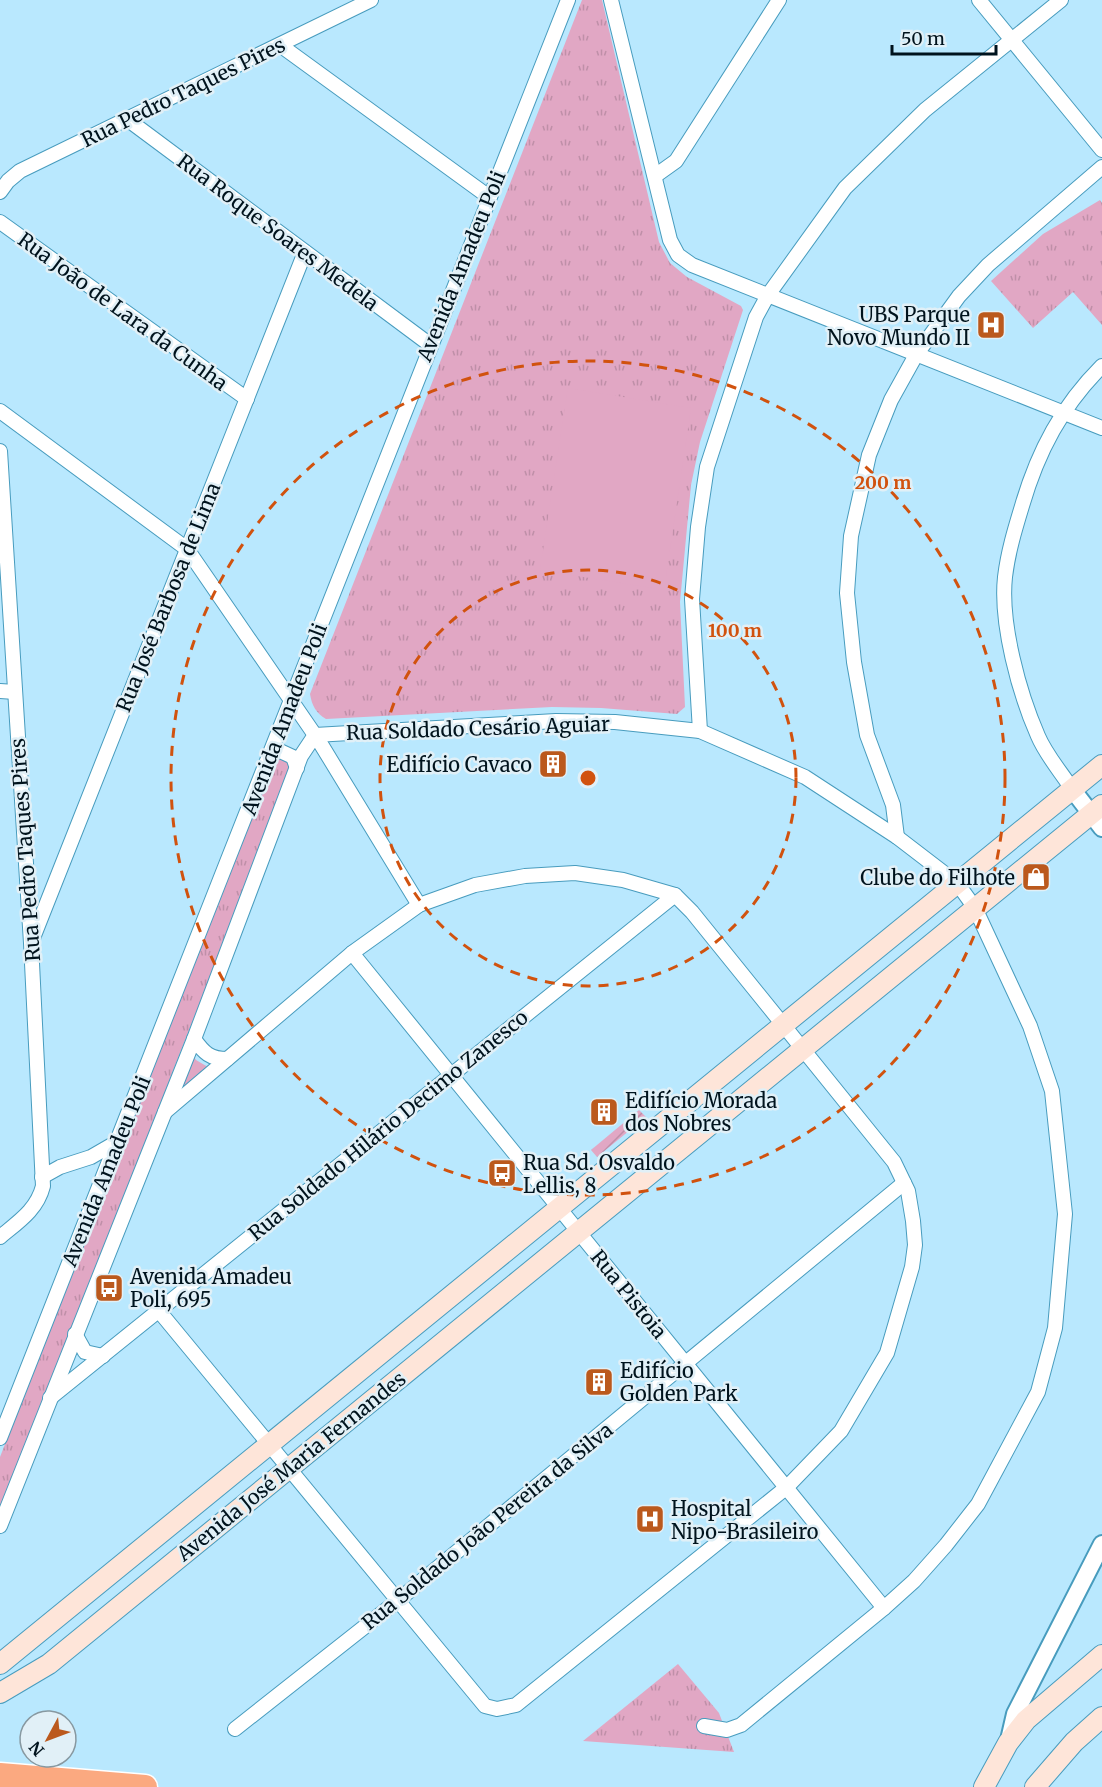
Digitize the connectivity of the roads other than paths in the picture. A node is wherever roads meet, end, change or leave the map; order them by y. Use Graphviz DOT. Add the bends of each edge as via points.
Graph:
graph roads {
  1 [pos="371,0"];
  2 [pos="568,0"];
  3 [pos="611,0"];
  4 [pos="779,0"];
  5 [pos="979,0"];
  6 [pos="1060,0"];
  7 [pos="1012,41"];
  8 [pos="280,45"];
  9 [pos="127,119"];
  10 [pos="1102,150"];
  11 [pos="1102,167"];
  12 [pos="655,176"];
  13 [pos="0,192"];
  14 [pos="489,197"];
  15 [pos="0,222"];
  16 [pos="305,252"];
  17 [pos="768,295"];
  18 [pos="429,344"];
  19 [pos="916,355"];
  20 [pos="1102,366"];
  21 [pos="247,399"];
  22 [pos="0,411"];
  23 [pos="1063,412"];
  24 [pos="1102,428"];
  25 [pos="0,452"];
  26 [pos="187,549"];
  27 [pos="0,691"];
  28 [pos="15,692"];
  29 [pos="291,702"];
  30 [pos="700,731"];
  31 [pos="315,735"];
  32 [pos="272,752"];
  33 [pos="1102,765"];
  34 [pos="297,768"];
  35 [pos="1072,789"];
  36 [pos="1098,816"];
  37 [pos="897,837"];
  38 [pos="957,883"];
  39 [pos="675,895"];
  40 [pos="420,905"];
  41 [pos="975,908"];
  42 [pos="31,943"];
  43 [pos="352,953"];
  44 [pos="783,1025"];
  45 [pos="194,1039"];
  46 [pos="802,1049"];
  47 [pos="227,1059"];
  48 [pos="450,1075"];
  49 [pos="165,1112"];
  50 [pos="117,1142"];
  51 [pos="42,1177"];
  52 [pos="904,1183"];
  53 [pos="558,1208"];
  54 [pos="578,1232"];
  55 [pos="0,1237"];
  56 [pos="159,1311"];
  57 [pos="75,1334"];
  58 [pos="103,1356"];
  59 [pos="685,1364"];
  60 [pos="49,1400"];
  61 [pos="0,1438"];
  62 [pos="268,1444"];
  63 [pos="288,1468"];
  64 [pos="787,1487"];
  65 [pos="0,1526"];
  66 [pos="1102,1544"];
  67 [pos="397,1600"];
  68 [pos="884,1608"];
  69 [pos="1102,1655"];
  70 [pos="6,1659"];
  71 [pos="31,1677"];
  72 [pos="0,1693"];
  73 [pos="1102,1717"];
  74 [pos="705,1726"];
  75 [pos="235,1729"];
  76 [pos="1008,1743"];
  77 [pos="4,1773"];
  78 [pos="145,1787"];
  79 [pos="984,1787"];
  80 [pos="1035,1787"];
  1 -- 8 [label="street, Rua Pedro Taques Pires"];
  2 -- 14 [label="street, Avenida Amadeu Poli"];
  3 -- 12 [label="street"];
  4 -- 12 [label="street" via="676,161"];
  5 -- 7 [label="street"];
  6 -- 7 [label="street"];
  7 -- 10 [label="street"];
  7 -- 17 [label="street" via="925,110 853,180"];
  8 -- 9 [label="street, Rua Pedro Taques Pires"];
  8 -- 14 [label="street"];
  9 -- 13 [label="street, Rua Pedro Taques Pires" via="20,171"];
  9 -- 16 [label="street, Rua Roque Soares Medela"];
  11 -- 19 [label="street" via="988,265 959,296"];
  12 -- 17 [label="street" via="670,240 678,255 692,265"];
  14 -- 18 [label="street, Avenida Amadeu Poli"];
  15 -- 21 [label="street, Rua João de Lara da Cunha"];
  16 -- 18 [label="street, Rua Roque Soares Medela"];
  16 -- 21 [label="street, Rua José Barbosa de Lima"];
  17 -- 19 [label="street"];
  17 -- 30 [label="street" via="756,317 707,467 699,517 692,599"];
  18 -- 29 [label="street, Avenida Amadeu Poli"];
  19 -- 23 [label="street"];
  19 -- 37 [label="street" via="891,400 869,454 851,536 846,593 867,735 893,805"];
  20 -- 23 [label="street"];
  21 -- 26 [label="street, Rua José Barbosa de Lima"];
  22 -- 26 [label="street"];
  23 -- 24 [label="street"];
  23 -- 35 [label="street" via="1041,450 1028,484 1010,545 1005,606 1012,658 1038,737"];
  25 -- 28 [label="street, Rua Pedro Taques Pires"];
  26 -- 29 [label="street"];
  26 -- 42 [label="street, Rua José Barbosa de Lima"];
  27 -- 28 [label="street"];
  28 -- 42 [label="street, Rua Pedro Taques Pires"];
  29 -- 31 [label="street"];
  29 -- 32 [label="street, Avenida Amadeu Poli"];
  30 -- 31 [label="street, Rua Soldado Cesário Aguiar" via="615,722 556,721"];
  30 -- 37 [label="street, Rua Soldado Cesário Aguiar" via="805,777"];
  31 -- 34 [label="street, Avenida Amadeu Poli"];
  31 -- 40 [label="street"];
  32 -- 34 [label="street" via="293,757"];
  32 -- 50 [label="street, Avenida Amadeu Poli"];
  33 -- 35 [label="main road, Avenida José Maria Fernandes"];
  34 -- 45 [label="street, Avenida Amadeu Poli"];
  35 -- 36 [label="street"];
  35 -- 38 [label="main road, Avenida José Maria Fernandes"];
  36 -- 41 [label="main road, Avenida José Maria Fernandes"];
  37 -- 38 [label="street, Rua Soldado Cesário Aguiar"];
  38 -- 41 [label="street"];
  38 -- 44 [label="main road, Avenida José Maria Fernandes"];
  39 -- 40 [label="street" via="623,880 575,873 475,885"];
  39 -- 44 [label="street"];
  39 -- 48 [label="street, Rua Soldado Hilário Decimo Zanesco"];
  40 -- 43 [label="street"];
  41 -- 46 [label="main road, Avenida José Maria Fernandes"];
  41 -- 68 [label="street" via="1030,1026 1052,1091 1065,1214 1055,1328 1038,1392 978,1504 933,1560"];
  42 -- 51 [label="street, Rua Pedro Taques Pires"];
  43 -- 47 [label="street"];
  43 -- 48 [label="street"];
  44 -- 46 [label="street"];
  44 -- 53 [label="main road, Avenida José Maria Fernandes"];
  45 -- 47 [label="street" via="207,1056"];
  45 -- 49 [label="street, Avenida Amadeu Poli"];
  46 -- 52 [label="street" via="894,1162"];
  46 -- 54 [label="main road, Avenida José Maria Fernandes"];
  47 -- 49 [label="street"];
  48 -- 53 [label="street"];
  48 -- 56 [label="street, Rua Soldado Hilário Decimo Zanesco"];
  49 -- 57 [label="street, Avenida Amadeu Poli"];
  50 -- 51 [label="street"];
  50 -- 61 [label="street, Avenida Amadeu Poli"];
  51 -- 55 [label="street, Rua Pedro Taques Pires" via="40,1198 34,1208"];
  52 -- 59 [label="street, Rua Soldado João Pereira da Silva"];
  52 -- 64 [label="street" via="915,1245 887,1353 841,1431"];
  53 -- 54 [label="street"];
  53 -- 62 [label="main road, Avenida José Maria Fernandes"];
  54 -- 59 [label="street, Rua Pistoia"];
  54 -- 63 [label="main road, Avenida José Maria Fernandes"];
  56 -- 58 [label="street, Rua Soldado Hilário Decimo Zanesco"];
  56 -- 62 [label="street"];
  57 -- 58 [label="street" via="85,1352"];
  57 -- 60 [label="street, Avenida Amadeu Poli"];
  58 -- 60 [label="street, Rua Soldado Hilário Decimo Zanesco"];
  59 -- 64 [label="street, Rua Pistoia"];
  59 -- 67 [label="street, Rua Soldado João Pereira da Silva"];
  60 -- 65 [label="street, Avenida Amadeu Poli"];
  62 -- 63 [label="street"];
  62 -- 70 [label="main road, Avenida José Maria Fernandes"];
  63 -- 67 [label="street"];
  63 -- 71 [label="main road, Avenida José Maria Fernandes"];
  64 -- 67 [label="street" via="516,1705 497,1710 485,1706"];
  64 -- 68 [label="street, Rua Pistoia"];
  66 -- 76 [label="street" via="1015,1714"];
  67 -- 75 [label="street, Rua Soldado João Pereira da Silva"];
  68 -- 74 [label="street" via="741,1725 727,1730"];
  69 -- 76 [label="main road" via="1026,1720"];
  70 -- 71 [label="main road"];
  71 -- 72 [label="main road, Avenida José Maria Fernandes"];
  73 -- 80 [label="main road"];
  76 -- 79 [label="main road"];
  77 -- 78 [label="highway"];
}
